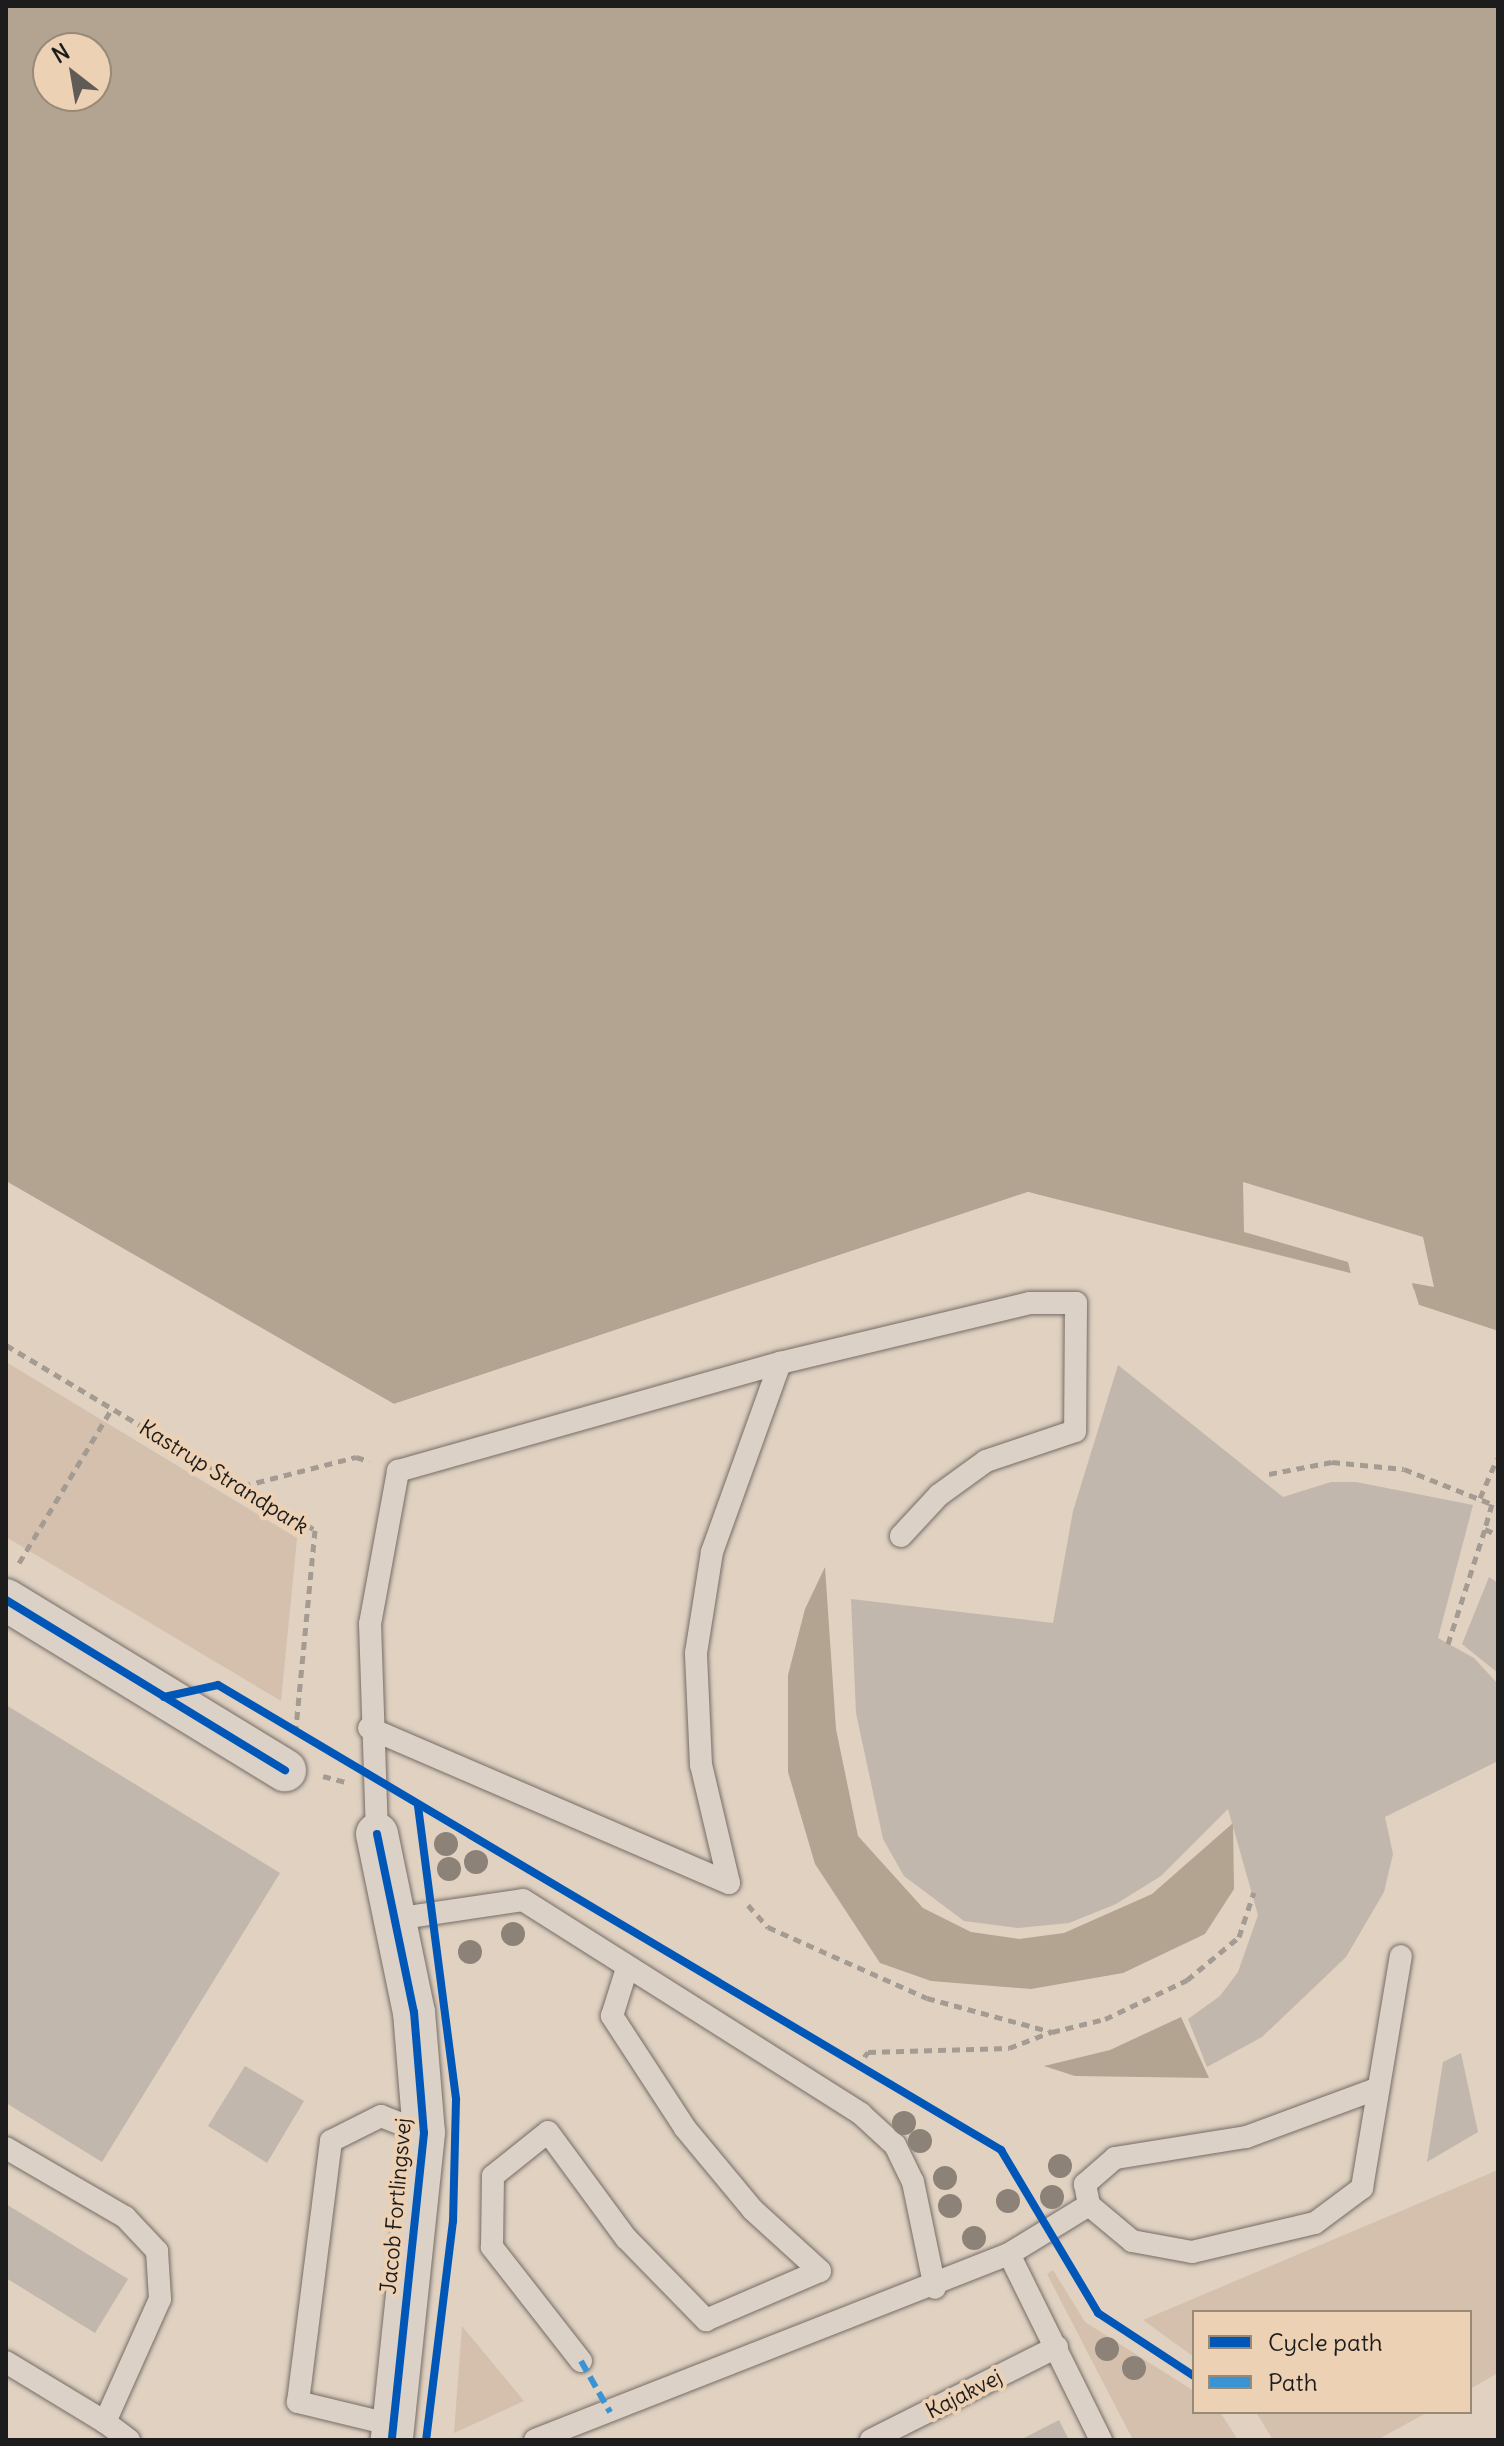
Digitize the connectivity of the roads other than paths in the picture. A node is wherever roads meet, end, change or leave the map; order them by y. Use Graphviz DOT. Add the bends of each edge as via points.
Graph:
graph roads {
  1 [pos="780,1363"];
  2 [pos="901,1536"];
  3 [pos="10,1586"];
  4 [pos="369,1728"];
  5 [pos="297,1753"];
  6 [pos="377,1834"];
  7 [pos="395,1919"];
  8 [pos="1401,1956"];
  9 [pos="627,1968"];
  10 [pos="1376,2089"];
  11 [pos="424,2133"];
  12 [pos="6,2148"];
  13 [pos="1089,2205"];
  14 [pos="1009,2254"];
  15 [pos="935,2288"];
  16 [pos="1057,2347"];
  17 [pos="581,2361"];
  18 [pos="6,2362"];
  19 [pos="105,2422"];
  20 [pos="393,2432"];
  21 [pos="129,2440"];
  22 [pos="535,2440"];
  23 [pos="871,2440"];
  24 [pos="1101,2440"];
  1 -- 2 [label="lane" via="1030,1303 1076,1303 1075,1431 986,1461 939,1495"];
  1 -- 4 [label="lane" via="398,1471 370,1624"];
  1 -- 4 [label="lane" via="712,1552 696,1653 701,1765 729,1883"];
  3 -- 5 [label="street"];
  4 -- 6 [label="lane"];
  6 -- 7 [label="street, Jacob Fortlingsvej"];
  7 -- 9 [label="lane" via="523,1900"];
  7 -- 11 [label="street, Jacob Fortlingsvej" via="414,2012"];
  8 -- 10 [label="lane"];
  9 -- 15 [label="lane" via="861,2114 895,2145 913,2182"];
  9 -- 17 [label="lane" via="612,2016 685,2128 753,2210 820,2271 706,2320 626,2238 548,2132 493,2176 492,2247"];
  10 -- 13 [label="lane" via="1246,2137 1115,2158 1085,2184"];
  10 -- 13 [label="lane" via="1362,2188 1315,2223 1192,2252 1132,2241"];
  11 -- 20 [label="street, Jacob Fortlingsvej"];
  11 -- 20 [label="lane" via="381,2116 331,2141 298,2402"];
  12 -- 19 [label="lane" via="125,2217 157,2251 160,2299"];
  13 -- 14 [label="lane"];
  14 -- 15 [label="lane"];
  14 -- 16 [label="lane"];
  15 -- 22 [label="lane"];
  16 -- 23 [label="lane, Kajakvej"];
  16 -- 24 [label="lane"];
  18 -- 19 [label="lane"];
  19 -- 21 [label="lane"];
}
